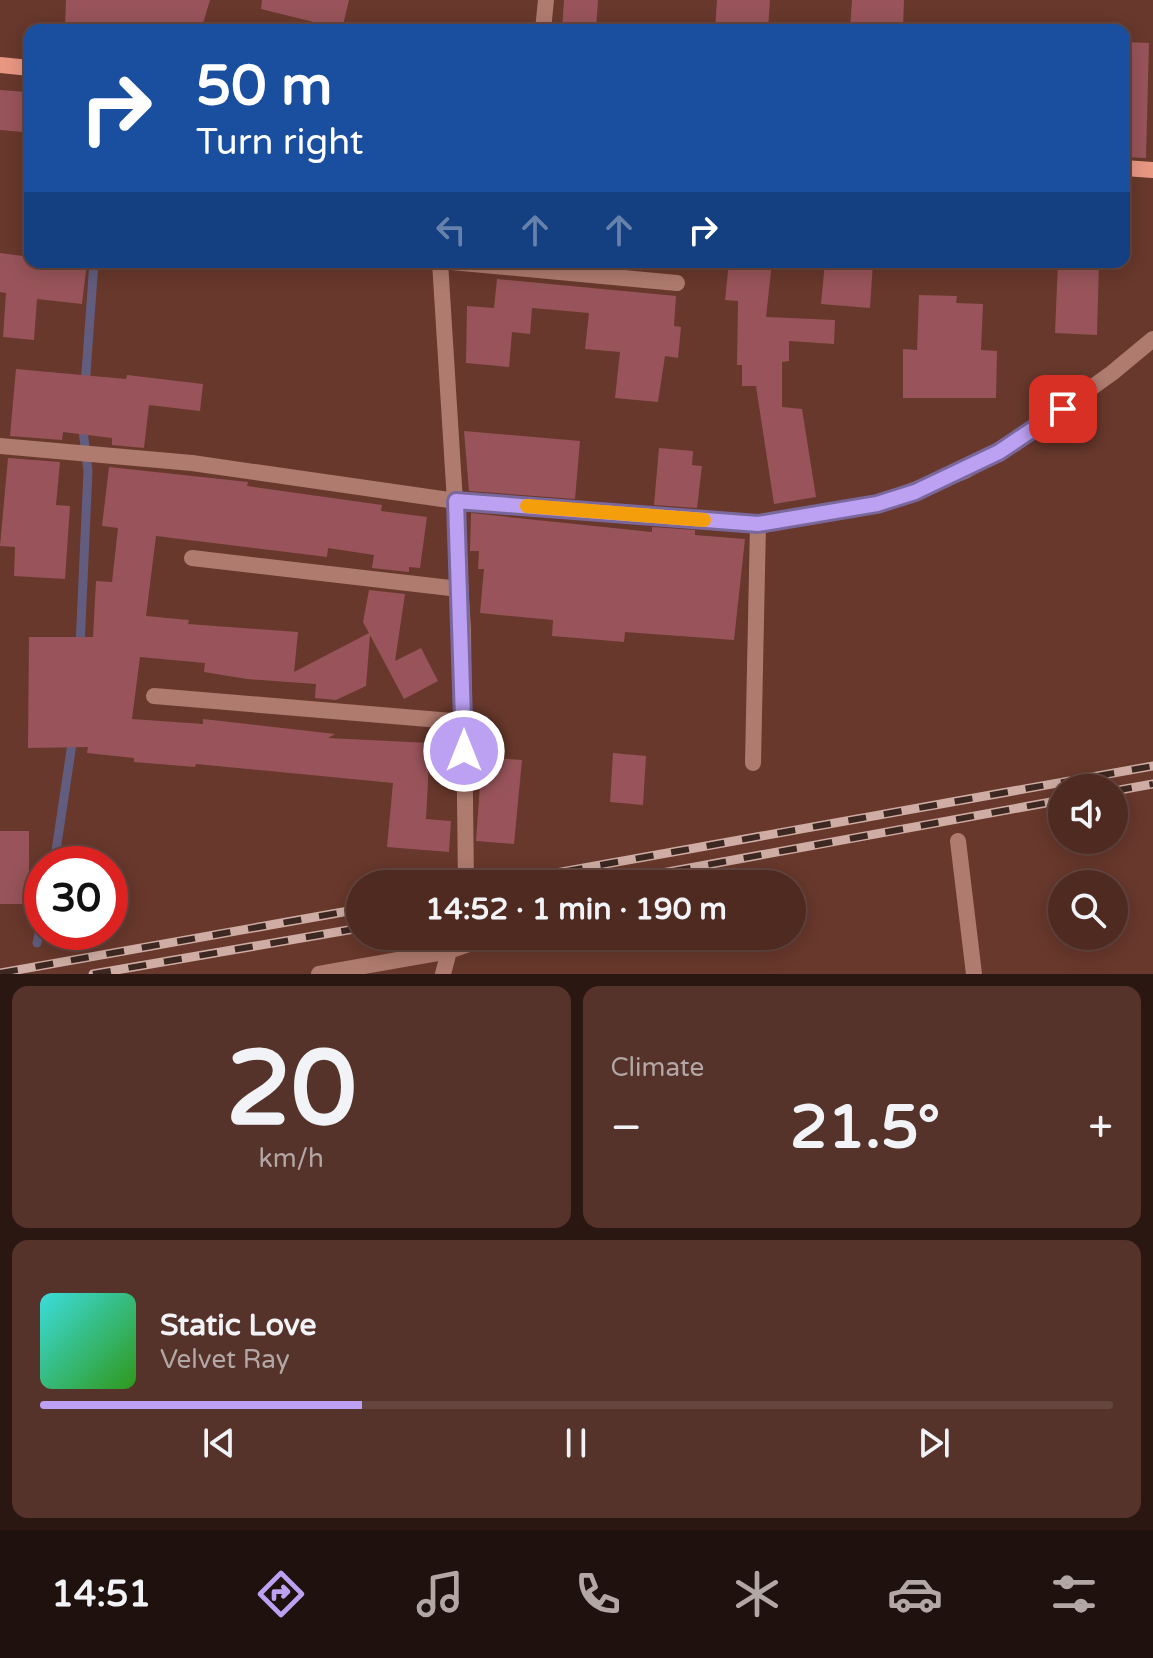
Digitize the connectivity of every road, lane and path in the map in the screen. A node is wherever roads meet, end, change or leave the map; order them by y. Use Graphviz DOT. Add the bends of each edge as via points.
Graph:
graph roads {
  1 [pos="546,0"];
  2 [pos="544,24"];
  3 [pos="0,65"];
  4 [pos="24,67"];
  5 [pos="1130,168"];
  6 [pos="1153,170"];
  7 [pos="440,268"];
  8 [pos="516,268"];
  9 [pos="677,283"];
  10 [pos="1153,339"];
  11 [pos="0,446"];
  12 [pos="456,501"];
  13 [pos="758,524"];
  14 [pos="192,558"];
  15 [pos="459,589"];
  16 [pos="154,696"];
  17 [pos="464,722"];
  18 [pos="753,763"];
  19 [pos="958,841"];
  20 [pos="466,870"];
  21 [pos="452,950"];
  22 [pos="449,951"];
  23 [pos="319,974"];
  24 [pos="443,974"];
  25 [pos="974,974"];
  1 -- 2 [label="street"];
  3 -- 4 [label="street"];
  5 -- 6 [label="street"];
  7 -- 12 [label="street"];
  8 -- 9 [label="street"];
  10 -- 13 [label="street" via="1038,426 965,471 877,504"];
  11 -- 12 [label="street" via="192,463"];
  12 -- 13 [label="street"];
  12 -- 15 [label="street"];
  13 -- 18 [label="street"];
  14 -- 15 [label="street"];
  15 -- 17 [label="street"];
  16 -- 17 [label="street"];
  17 -- 20 [label="street"];
  19 -- 25 [label="street"];
  21 -- 22 [label="street"];
  22 -- 23 [label="street"];
  22 -- 24 [label="street"];
}
